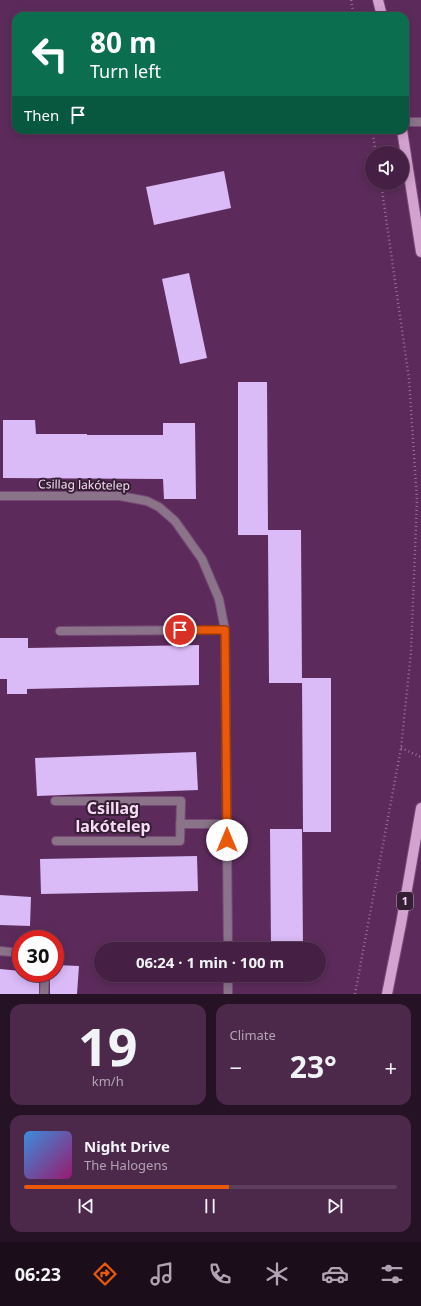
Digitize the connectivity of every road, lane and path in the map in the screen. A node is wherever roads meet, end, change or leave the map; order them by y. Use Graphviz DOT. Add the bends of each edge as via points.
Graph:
graph roads {
  1 [pos="351,0"];
  2 [pos="378,0"];
  3 [pos="353,12"];
  4 [pos="381,12"];
  5 [pos="409,122"];
  6 [pos="421,122"];
  7 [pos="373,134"];
  8 [pos="403,134"];
  9 [pos="375,146"];
  10 [pos="381,190"];
  11 [pos="421,252"];
  12 [pos="0,496"];
  13 [pos="225,630"];
  14 [pos="60,631"];
  15 [pos="401,748"];
  16 [pos="421,757"];
  17 [pos="55,801"];
  18 [pos="421,808"];
  19 [pos="180,824"];
  20 [pos="227,824"];
  21 [pos="56,841"];
  22 [pos="228,942"];
  23 [pos="0,951"];
  24 [pos="12,952"];
  25 [pos="45,982"];
  26 [pos="228,982"];
  27 [pos="44,994"];
  28 [pos="228,994"];
  29 [pos="355,994"];
  30 [pos="387,994"];
  1 -- 3 [label="path"];
  2 -- 4 [label="main road"];
  5 -- 6 [label="street"];
  7 -- 9 [label="path"];
  8 -- 11 [label="main road"];
  10 -- 15 [label="path" via="409,379 417,500 411,652"];
  12 -- 13 [label="street, Csillag lakótelep" via="120,496 147,501 159,507 175,521 202,559 219,599"];
  13 -- 14 [label="street"];
  13 -- 20 [label="street, Csillag lakótelep"];
  15 -- 16 [label="path"];
  15 -- 29 [label="path"];
  17 -- 19 [label="street" via="181,801"];
  18 -- 30 [label="main road, 1"];
  19 -- 20 [label="street"];
  19 -- 21 [label="street" via="180,841"];
  20 -- 22 [label="street, Csillag lakótelep"];
  23 -- 24 [label="street"];
  25 -- 27 [label="street"];
  26 -- 28 [label="street"];
}
